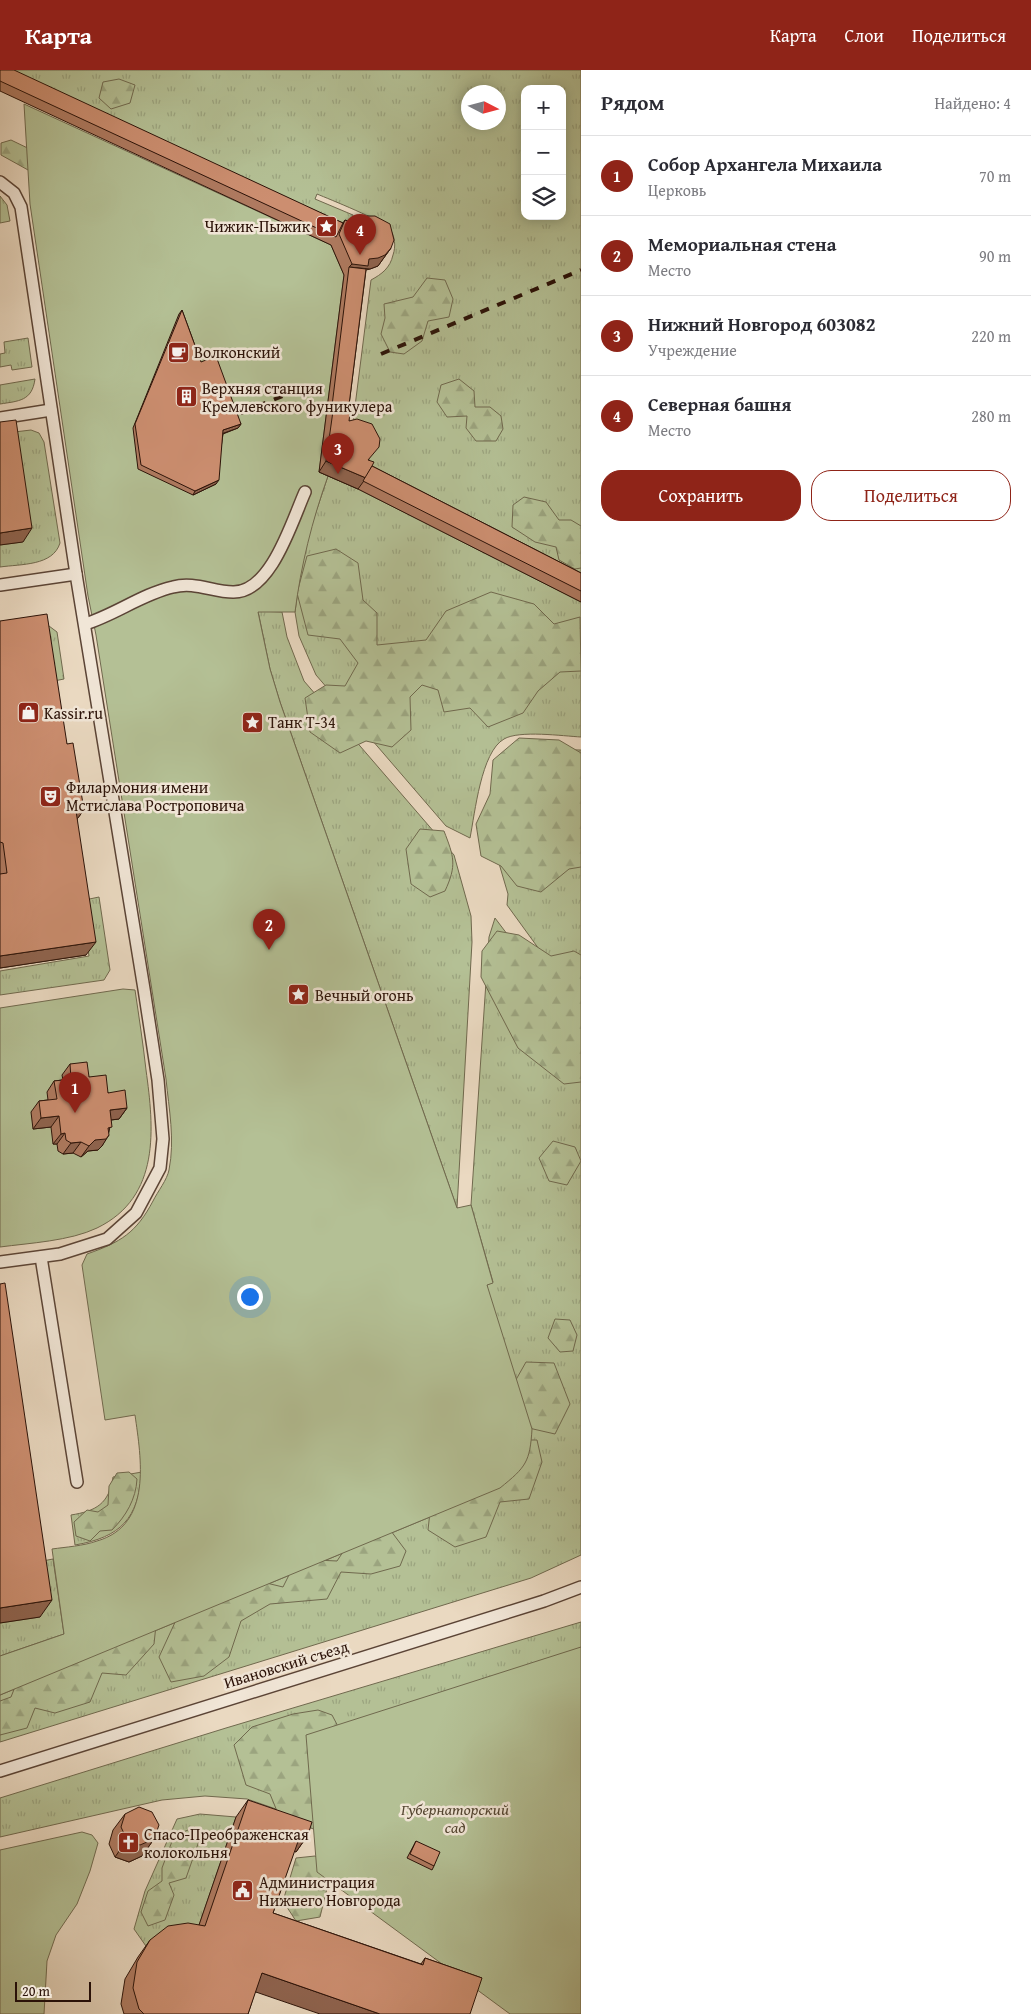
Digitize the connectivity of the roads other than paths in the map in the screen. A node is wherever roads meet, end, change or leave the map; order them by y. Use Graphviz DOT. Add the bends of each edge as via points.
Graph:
graph roads {
  1 [pos="0,182"];
  2 [pos="51,410"];
  3 [pos="0,418"];
  4 [pos="305,492"];
  5 [pos="76,574"];
  6 [pos="0,585"];
  7 [pos="85,624"];
  8 [pos="41,1257"];
  9 [pos="0,1262"];
  10 [pos="77,1482"];
  11 [pos="581,1587"];
  12 [pos="0,1771"];
  1 -- 2 [label="lane" via="14,193 21,207"];
  2 -- 3 [label="lane"];
  2 -- 5 [label="lane"];
  4 -- 7 [label="lane" via="270,569 246,591 232,592 203,585 174,586"];
  5 -- 6 [label="lane"];
  5 -- 7 [label="lane"];
  7 -- 8 [label="lane" via="147,1007 163,1139 160,1168 136,1213 107,1239"];
  8 -- 9 [label="lane"];
  8 -- 10 [label="lane"];
  11 -- 12 [label="lane, Ивановский съезд"];
}
